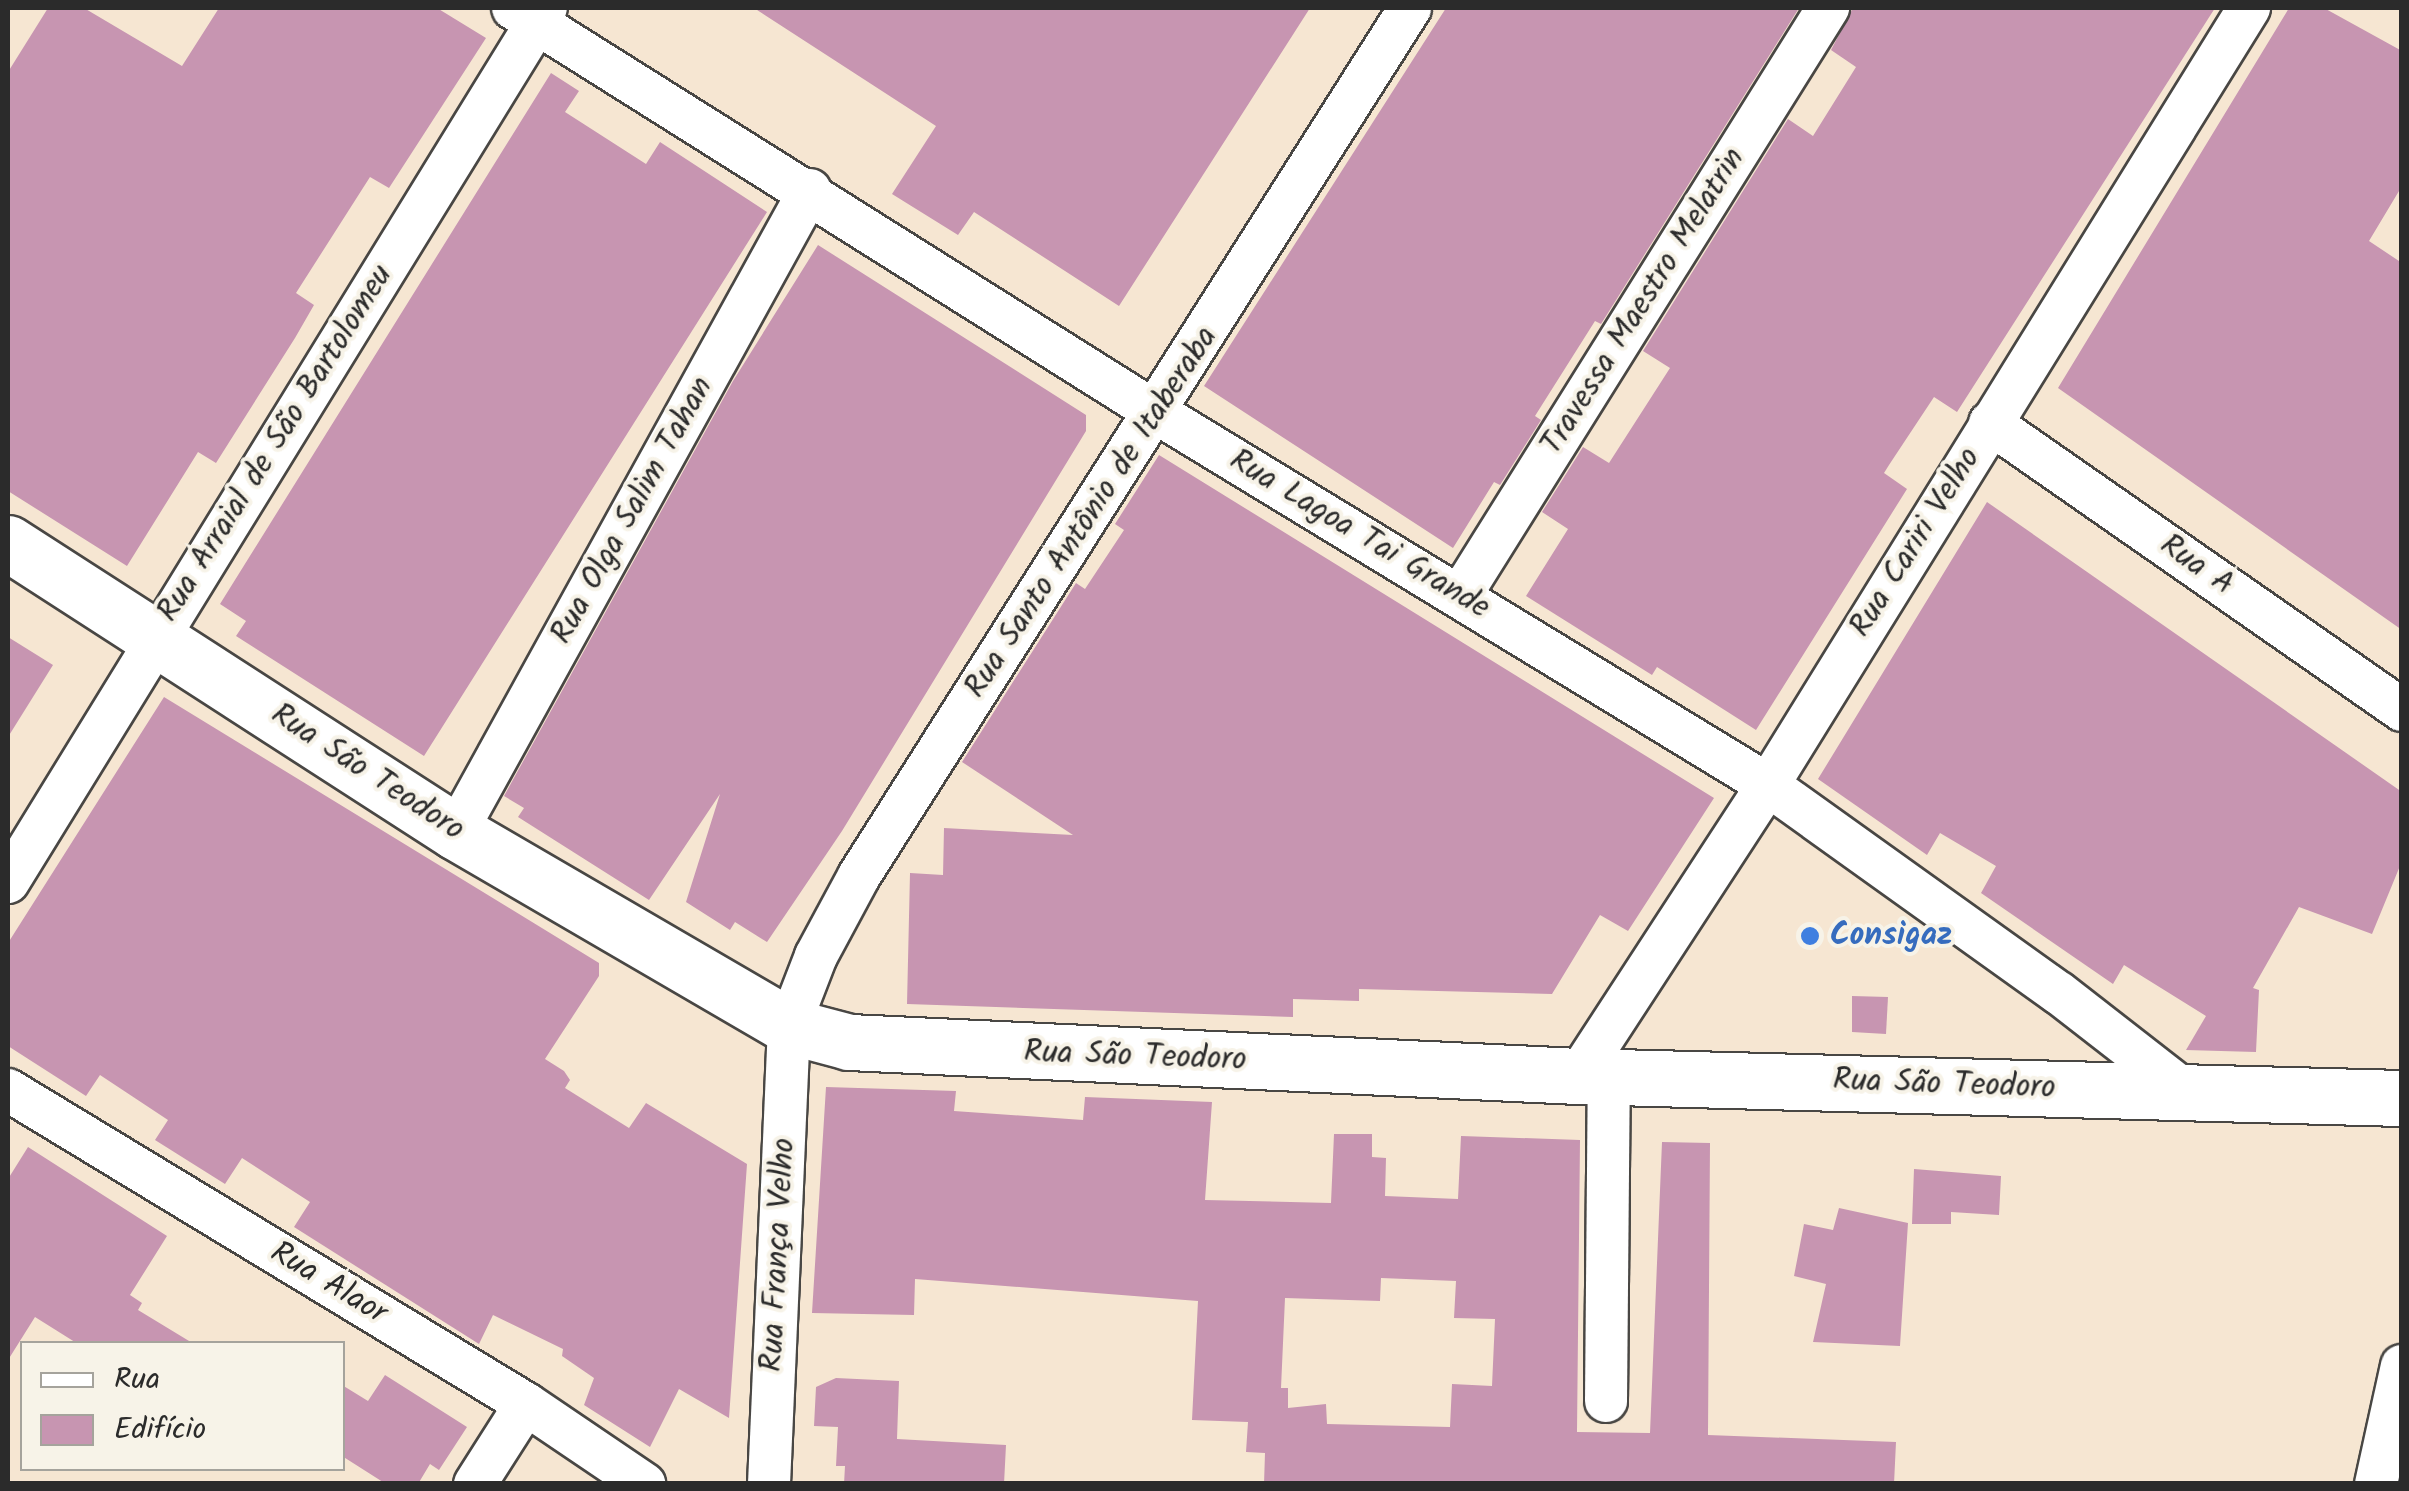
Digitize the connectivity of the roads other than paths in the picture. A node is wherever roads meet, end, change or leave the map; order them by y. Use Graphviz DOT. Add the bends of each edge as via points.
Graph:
graph roads {
  1 [pos="1410,8"];
  2 [pos="1828,8"];
  3 [pos="2250,8"];
  4 [pos="532,13"];
  5 [pos="810,190"];
  6 [pos="1158,413"];
  7 [pos="1990,423"];
  8 [pos="8,543"];
  9 [pos="1460,596"];
  10 [pos="157,636"];
  11 [pos="2402,710"];
  12 [pos="1768,785"];
  13 [pos="456,832"];
  14 [pos="8,882"];
  15 [pos="789,1026"];
  16 [pos="1594,1076"];
  17 [pos="8,1090"];
  18 [pos="2186,1092"];
  19 [pos="2402,1098"];
  20 [pos="2402,1366"];
  21 [pos="1606,1402"];
  22 [pos="526,1404"];
  23 [pos="2386,1467"];
  24 [pos="475,1484"];
  25 [pos="644,1484"];
  26 [pos="769,1484"];
  1 -- 6 [label="street, Rua Santo Antônio de Itaberaba"];
  2 -- 9 [label="street, Travessa Maestro Melatrin"];
  3 -- 7 [label="street, Rua Cariri Velho"];
  4 -- 5 [label="street, Rua Lagoa Tai Grande"];
  4 -- 10 [label="street, Rua Arraial de São Bartolomeu"];
  5 -- 6 [label="street, Rua Lagoa Tai Grande"];
  5 -- 13 [label="street, Rua Olga Salim Tahan"];
  6 -- 9 [label="street, Rua Lagoa Tai Grande"];
  6 -- 15 [label="street, Rua Santo Antônio de Itaberaba" via="859,876 816,956"];
  7 -- 11 [label="street, Rua A"];
  7 -- 12 [label="street, Rua Cariri Velho"];
  8 -- 10 [label="main road, Rua São Teodoro"];
  9 -- 12 [label="street, Rua Lagoa Tai Grande"];
  10 -- 13 [label="main road, Rua São Teodoro"];
  10 -- 14 [label="street, Rua Arraial de São Bartolomeu"];
  12 -- 16 [label="street, Rua Cariri Velho"];
  12 -- 18 [label="street, Rua Lagoa Tai Grande"];
  13 -- 15 [label="main road, Rua São Teodoro"];
  15 -- 16 [label="main road, Rua São Teodoro" via="850,1042 920,1049"];
  15 -- 26 [label="street, Rua França Velho"];
  16 -- 18 [label="main road, Rua São Teodoro"];
  16 -- 21 [label="street"];
  17 -- 22 [label="street, Rua Alaor"];
  18 -- 19 [label="main road, Rua São Teodoro"];
  20 -- 23 [label="street"];
  22 -- 24 [label="street"];
  22 -- 25 [label="street, Rua Alaor"];
}
